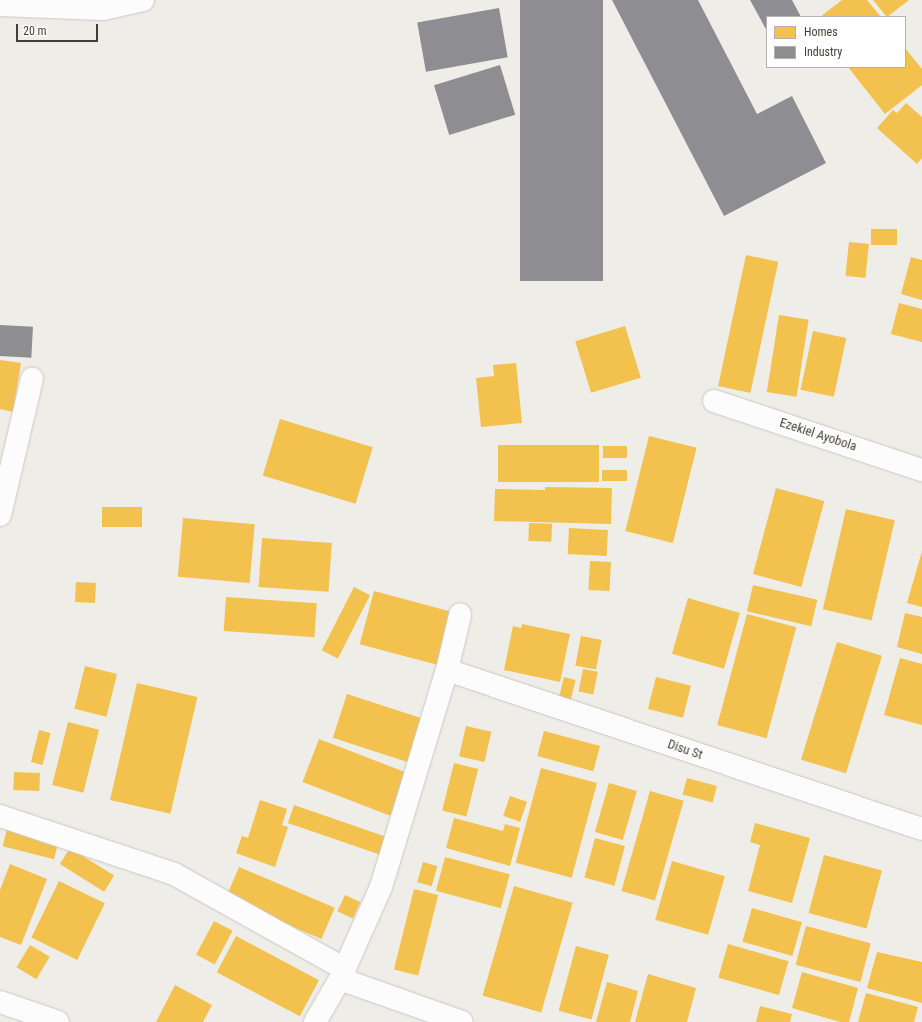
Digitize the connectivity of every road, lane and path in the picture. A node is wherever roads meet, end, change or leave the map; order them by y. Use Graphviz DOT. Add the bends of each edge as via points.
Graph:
graph roads {
  1 [pos="143,0"];
  2 [pos="0,4"];
  3 [pos="32,379"];
  4 [pos="714,401"];
  5 [pos="922,470"];
  6 [pos="0,515"];
  7 [pos="460,615"];
  8 [pos="447,670"];
  9 [pos="0,816"];
  10 [pos="922,830"];
  11 [pos="343,974"];
  12 [pos="0,1002"];
  13 [pos="58,1022"];
  14 [pos="316,1022"];
  15 [pos="462,1022"];
  1 -- 2 [label="street" via="103,9"];
  3 -- 6 [label="street"];
  4 -- 5 [label="street, Ezekiel Ayobola"];
  7 -- 8 [label="street"];
  8 -- 10 [label="street, Disu St"];
  8 -- 11 [label="street" via="381,887"];
  9 -- 11 [label="street" via="174,874"];
  11 -- 14 [label="street"];
  11 -- 15 [label="street"];
  12 -- 13 [label="street"];
}
